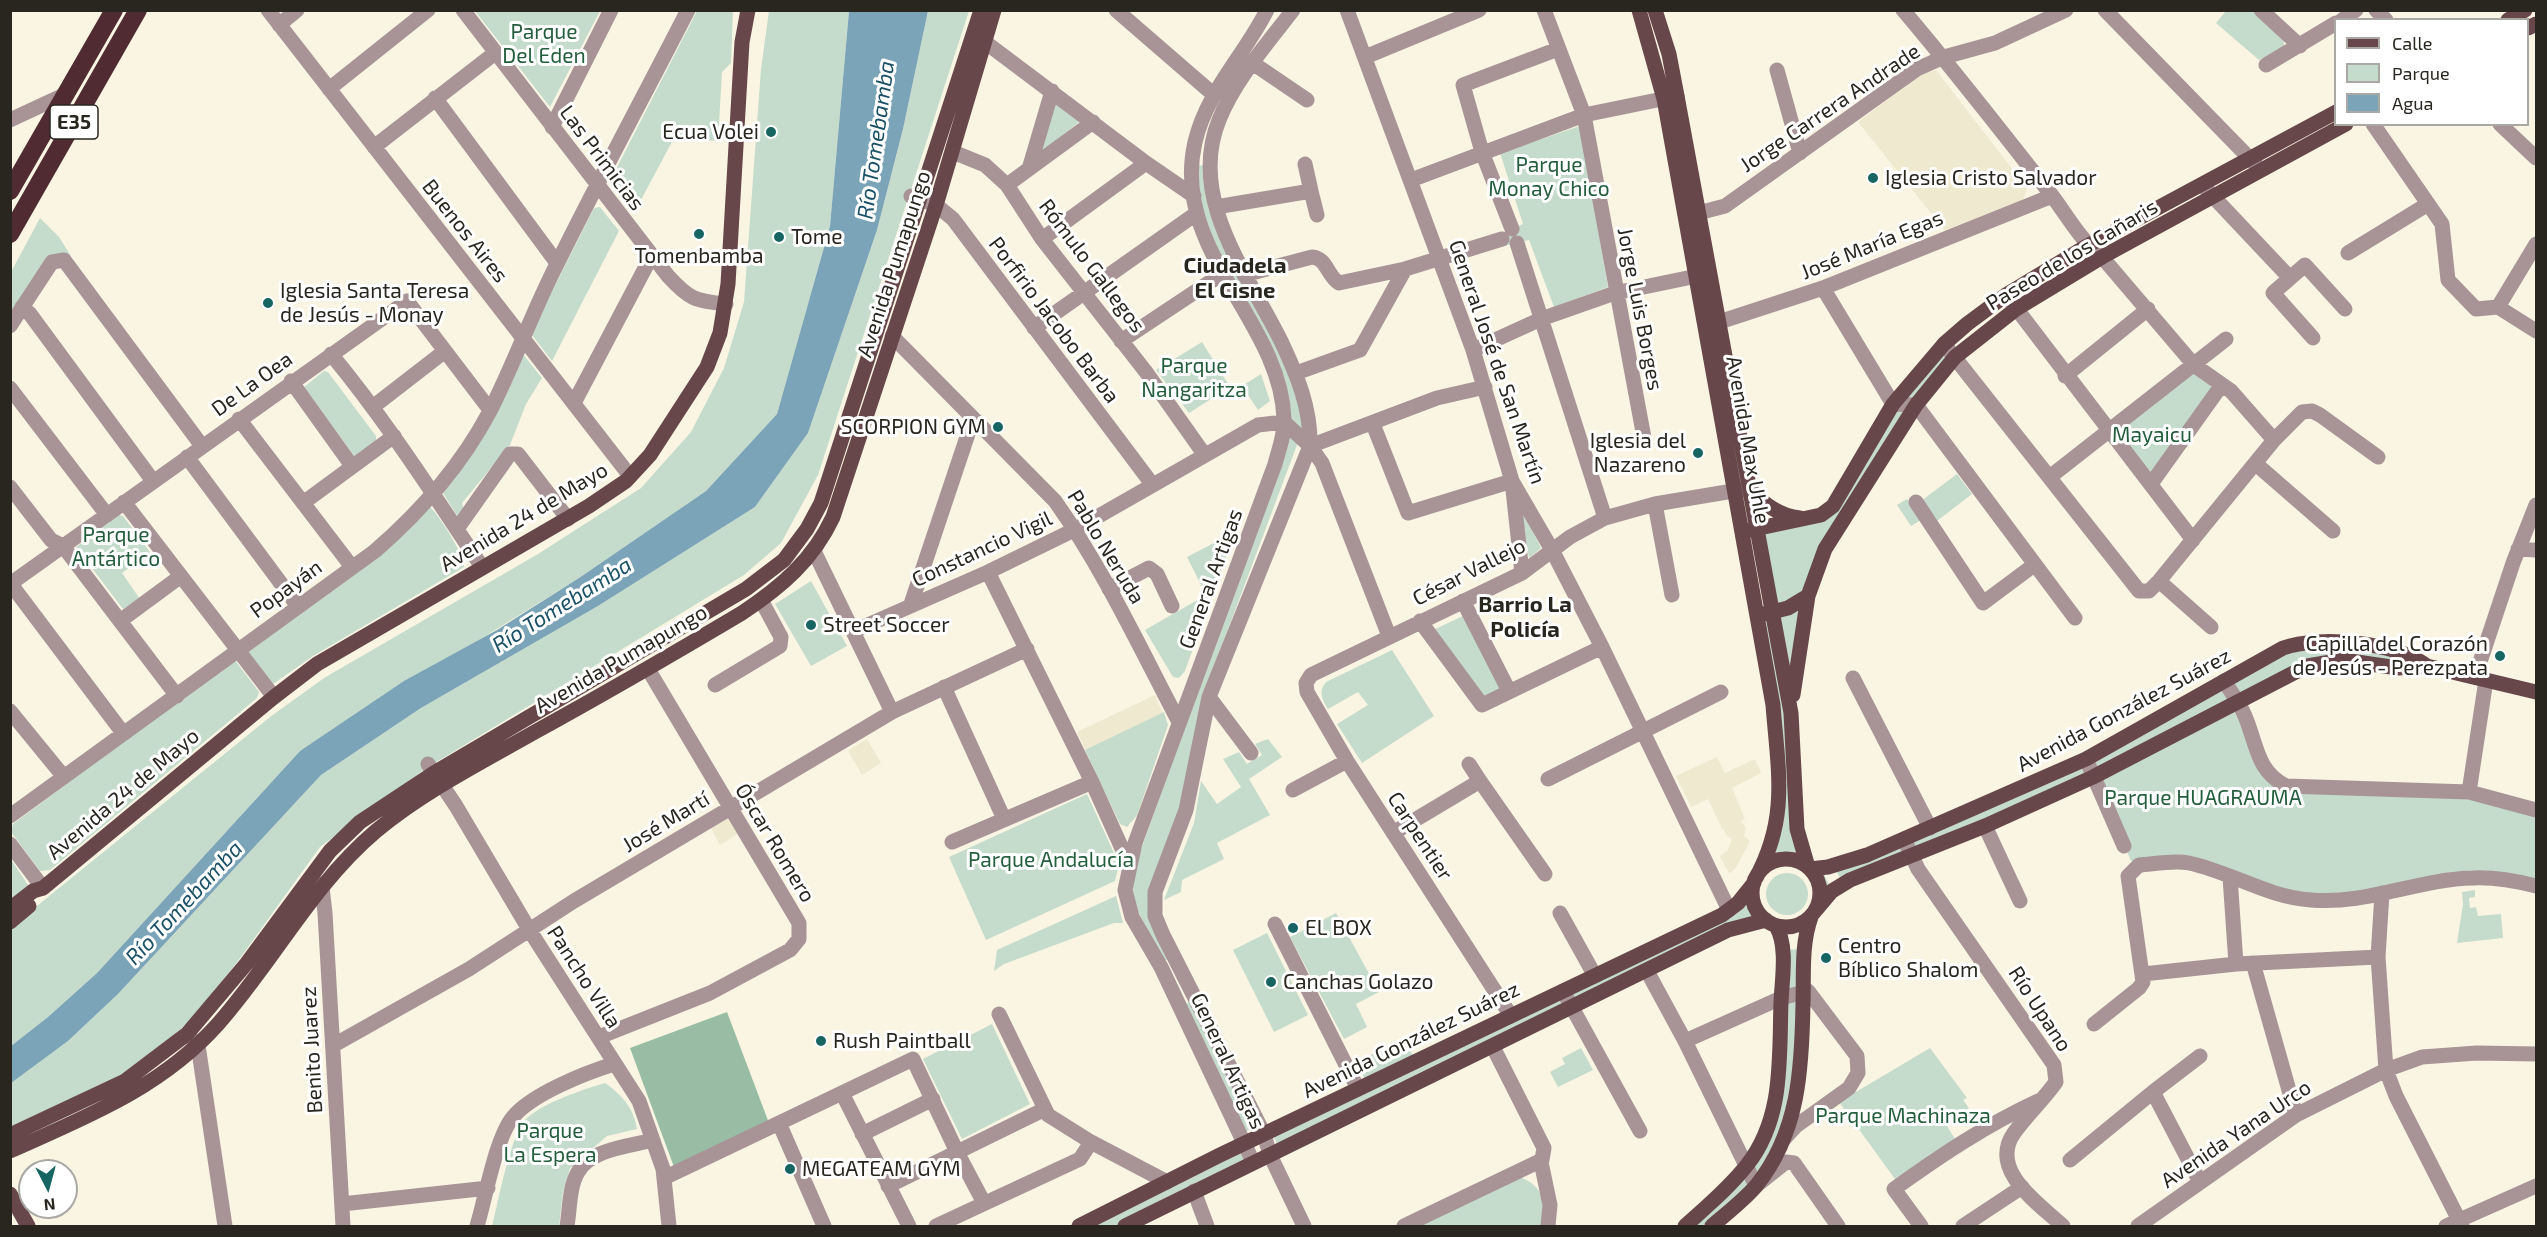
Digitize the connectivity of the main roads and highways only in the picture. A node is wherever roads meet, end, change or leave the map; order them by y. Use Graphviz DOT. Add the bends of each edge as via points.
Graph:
graph roads {
  1 [pos="114,10"];
  2 [pos="138,10"];
  3 [pos="748,10"];
  4 [pos="981,10"];
  5 [pos="994,10"];
  6 [pos="1640,10"];
  7 [pos="1655,10"];
  8 [pos="2525,10"];
  9 [pos="2511,18"];
  10 [pos="979,38"];
  11 [pos="1671,98"];
  12 [pos="2334,113"];
  13 [pos="2342,126"];
  14 [pos="10,190"];
  15 [pos="1693,215"];
  16 [pos="10,234"];
  17 [pos="1712,325"];
  18 [pos="1743,490"];
  19 [pos="1809,518"];
  20 [pos="1751,530"];
  21 [pos="1808,596"];
  22 [pos="1773,613"];
  23 [pos="1758,616"];
  24 [pos="2427,666"];
  25 [pos="2536,692"];
  26 [pos="1791,713"];
  27 [pos="435,774"];
  28 [pos="1809,868"];
  29 [pos="1755,880"];
  30 [pos="43,888"];
  31 [pos="10,909"];
  32 [pos="1813,913"];
  33 [pos="10,922"];
  34 [pos="1771,923"];
  35 [pos="189,1036"];
  36 [pos="10,1136"];
  37 [pos="10,1151"];
  38 [pos="10,1194"];
  39 [pos="28,1227"];
  40 [pos="1079,1227"];
  41 [pos="1125,1227"];
  42 [pos="1685,1227"];
  43 [pos="1712,1227"];
  1 -- 14 [label="highway, E35"];
  2 -- 16 [label="highway, E35"];
  3 -- 30 [label="main road, Avenida 24 de Mayo" via="741,52 726,304 707,367 662,439 630,476 568,519 317,664"];
  4 -- 10 [label="main road, Avenida Pumapungo"];
  5 -- 10 [label="main road, Avenida Pumapungo"];
  6 -- 11 [label="main road, Avenida Max Uhle"];
  7 -- 11 [label="main road, Avenida Max Uhle" via="1669,54"];
  8 -- 9 [label="main road"];
  10 -- 27 [label="main road, Avenida Pumapungo" via="915,197 821,503 807,529 784,560 720,605"];
  10 -- 27 [label="main road, Avenida Pumapungo" via="953,152 936,205 833,517 814,551 798,570 761,600 648,669"];
  11 -- 15 [label="main road, Avenida Max Uhle"];
  12 -- 19 [label="main road, Paseo de los Cañaris" via="2087,246 2006,295 1944,344 1893,404 1833,506"];
  13 -- 21 [label="main road, Paseo de los Cañaris" via="2102,257 2016,309 1955,357 1916,405 1825,549"];
  15 -- 17 [label="main road, Avenida Max Uhle"];
  15 -- 17 [label="main road, Avenida Max Uhle" via="1697,276"];
  17 -- 18 [label="main road, Avenida Max Uhle"];
  18 -- 19 [label="main road" via="1788,517"];
  18 -- 20 [label="main road, Avenida Max Uhle"];
  19 -- 20 [label="main road, Paseo de los Cañaris"];
  20 -- 22 [label="main road, Avenida Max Uhle"];
  20 -- 23 [label="main road, Avenida Max Uhle"];
  21 -- 22 [label="main road"];
  21 -- 26 [label="main road, Paseo de los Cañaris"];
  22 -- 23 [label="main road"];
  22 -- 26 [label="main road, Avenida Max Uhle"];
  23 -- 29 [label="main road, Avenida Max Uhle" via="1773,705 1779,804 1775,837"];
  24 -- 25 [label="main road, Avenida González Suárez"];
  24 -- 28 [label="main road, Avenida González Suárez" via="2414,656 2338,641 2299,642 2086,759 1851,861"];
  24 -- 32 [label="main road, Avenida González Suárez" via="2412,669 2343,660 2291,672 2093,777 1986,826 1850,880 1832,891"];
  26 -- 28 [label="main road, Avenida Max Uhle" via="1797,829"];
  27 -- 35 [label="main road, Avenida Pumapungo" via="316,883 276,953"];
  28 -- 29 [label="main road" via="1779,860 1766,866"];
  28 -- 32 [label="main road" via="1820,887"];
  29 -- 34 [label="main road" via="1754,905"];
  29 -- 40 [label="main road, Avenida González Suárez" via="1729,910"];
  30 -- 31 [label="main road, Avenida 24 de Mayo"];
  30 -- 33 [label="main road, Avenida 24 de Mayo" via="38,899"];
  32 -- 34 [label="main road" via="1793,927"];
  32 -- 43 [label="main road" via="1805,942 1798,1095 1784,1139 1756,1186"];
  34 -- 41 [label="main road, Avenida González Suárez" via="1728,930"];
  34 -- 42 [label="main road" via="1782,950 1778,1091 1762,1140 1747,1165"];
  35 -- 36 [label="main road, Avenida Pumapungo" via="125,1081"];
  35 -- 37 [label="main road, Avenida Pumapungo" via="134,1094"];
  38 -- 39 [label="main road"];
}
